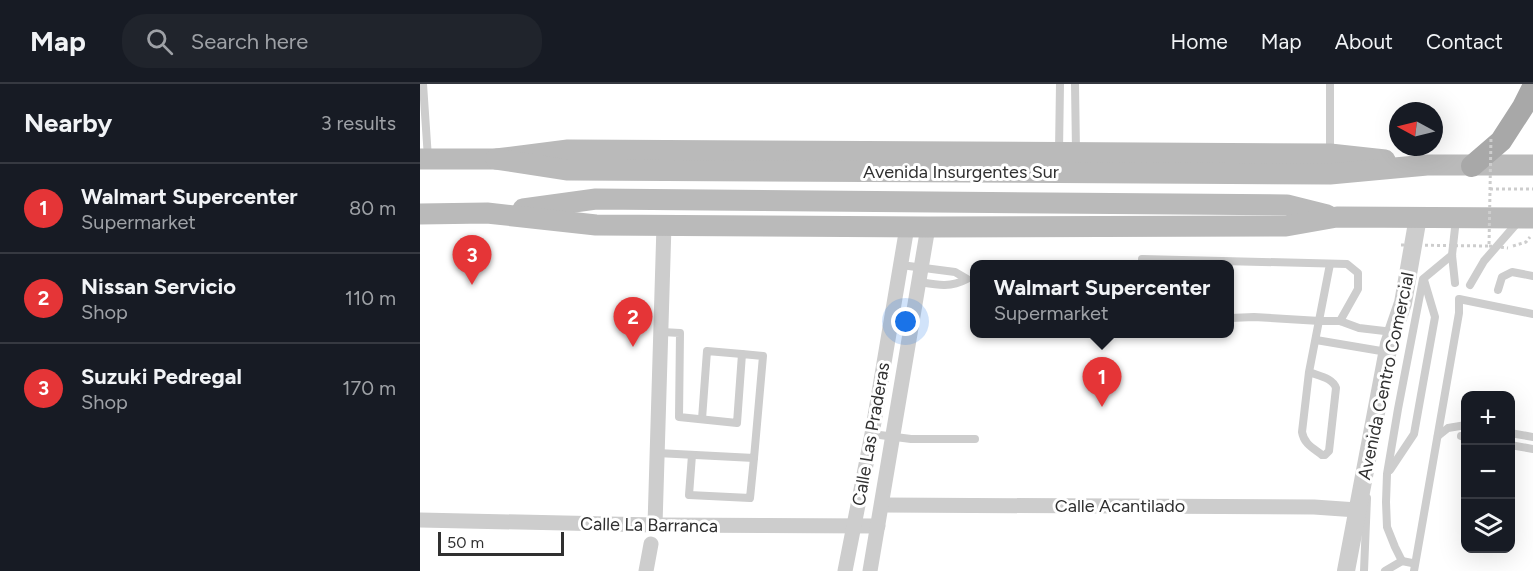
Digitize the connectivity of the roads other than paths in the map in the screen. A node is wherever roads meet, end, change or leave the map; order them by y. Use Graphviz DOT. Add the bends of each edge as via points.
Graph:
graph roads {
  1 [pos="423,84"];
  2 [pos="1060,84"];
  3 [pos="1075,84"];
  4 [pos="1330,84"];
  5 [pos="1533,87"];
  6 [pos="1526,120"];
  7 [pos="1067,152"];
  8 [pos="1330,154"];
  9 [pos="424,159"];
  10 [pos="496,159"];
  11 [pos="1427,165"];
  12 [pos="1533,165"];
  13 [pos="1472,166"];
  14 [pos="487,213"];
  15 [pos="420,214"];
  16 [pos="1337,217"];
  17 [pos="1418,217"];
  18 [pos="1456,218"];
  19 [pos="1527,218"];
  20 [pos="664,225"];
  21 [pos="917,227"];
  22 [pos="1452,255"];
  23 [pos="1142,260"];
  24 [pos="1180,260"];
  25 [pos="1234,261"];
  26 [pos="1330,264"];
  27 [pos="901,265"];
  28 [pos="920,275"];
  29 [pos="1533,276"];
  30 [pos="970,279"];
  31 [pos="970,279"];
  32 [pos="1423,279"];
  33 [pos="1455,283"];
  34 [pos="1470,285"];
  35 [pos="1498,290"];
  36 [pos="892,314"];
  37 [pos="1533,314"];
  38 [pos="913,318"];
  39 [pos="1234,318"];
  40 [pos="1320,321"];
  41 [pos="1340,321"];
  42 [pos="662,332"];
  43 [pos="1393,332"];
  44 [pos="1316,340"];
  45 [pos="1387,352"];
  46 [pos="742,354"];
  47 [pos="1309,372"];
  48 [pos="702,419"];
  49 [pos="1461,426"];
  50 [pos="872,434"];
  51 [pos="1515,434"];
  52 [pos="893,436"];
  53 [pos="1438,436"];
  54 [pos="1533,437"];
  55 [pos="975,438"];
  56 [pos="1515,446"];
  57 [pos="1533,449"];
  58 [pos="657,453"];
  59 [pos="692,454"];
  60 [pos="1368,456"];
  61 [pos="754,458"];
  62 [pos="1388,474"];
  63 [pos="882,505"];
  64 [pos="1357,510"];
  65 [pos="420,520"];
  66 [pos="655,525"];
  67 [pos="878,526"];
  68 [pos="854,527"];
  69 [pos="651,544"];
  70 [pos="1402,561"];
  71 [pos="1413,567"];
  72 [pos="646,571"];
  73 [pos="845,571"];
  74 [pos="870,571"];
  75 [pos="1346,571"];
  76 [pos="1364,571"];
  77 [pos="1385,571"];
  1 -- 9 [label="lane"];
  2 -- 7 [label="lane"];
  3 -- 7 [label="lane"];
  4 -- 8 [label="lane"];
  5 -- 6 [label="main road"];
  6 -- 13 [label="main road"];
  7 -- 8 [label="main road, Avenida Insurgentes Sur"];
  7 -- 10 [label="main road, Avenida Insurgentes Sur" via="568,150"];
  8 -- 11 [label="main road, Avenida Insurgentes Sur"];
  9 -- 10 [label="main road, Avenida Insurgentes Sur"];
  10 -- 11 [label="main road, Avenida Insurgentes Sur" via="568,170 1330,174"];
  11 -- 13 [label="main road, Avenida Insurgentes Sur"];
  12 -- 13 [label="main road, Avenida Insurgentes Sur"];
  14 -- 15 [label="main road, Avenida Insurgentes Sur"];
  14 -- 16 [label="main road, Avenida Insurgentes Sur" via="608,199 1287,205"];
  14 -- 20 [label="main road, Avenida Insurgentes Sur" via="596,225"];
  16 -- 17 [label="main road, Avenida Insurgentes Sur"];
  16 -- 21 [label="main road, Avenida Insurgentes Sur" via="1286,226"];
  17 -- 18 [label="main road, Avenida Insurgentes Sur"];
  17 -- 43 [label="street, Avenida Centro Comercial" via="1403,303"];
  18 -- 19 [label="main road, Avenida Insurgentes Sur"];
  18 -- 22 [label="lane"];
  19 -- 34 [label="lane" via="1484,261"];
  20 -- 21 [label="main road, Avenida Insurgentes Sur"];
  20 -- 42 [label="street"];
  21 -- 27 [label="street, Calle Las Praderas"];
  21 -- 28 [label="street, Calle Las Praderas"];
  22 -- 32 [label="lane"];
  22 -- 33 [label="lane"];
  23 -- 24 [label="lane"];
  25 -- 26 [label="lane"];
  26 -- 40 [label="lane"];
  26 -- 41 [label="lane" via="1347,264 1358,273 1358,289"];
  27 -- 28 [label="lane"];
  27 -- 36 [label="street, Calle Las Praderas"];
  28 -- 30 [label="lane" via="935,285 956,285"];
  28 -- 31 [label="lane" via="955,272"];
  28 -- 38 [label="street, Calle Las Praderas"];
  29 -- 35 [label="lane" via="1512,272 1502,277"];
  32 -- 62 [label="lane"];
  32 -- 62 [label="lane" via="1435,317 1414,434"];
  36 -- 38 [label="lane"];
  36 -- 50 [label="street, Calle Las Praderas"];
  37 -- 53 [label="lane" via="1460,299"];
  38 -- 52 [label="street, Calle Las Praderas"];
  39 -- 40 [label="lane"];
  40 -- 41 [label="lane"];
  40 -- 44 [label="lane"];
  41 -- 43 [label="lane"];
  42 -- 48 [label="lane" via="680,333 679,417"];
  42 -- 58 [label="street"];
  43 -- 45 [label="street, Avenida Centro Comercial"];
  44 -- 45 [label="lane"];
  44 -- 47 [label="lane"];
  45 -- 60 [label="street, Avenida Centro Comercial"];
  46 -- 48 [label="lane" via="707,351"];
  46 -- 48 [label="lane" via="737,423"];
  46 -- 61 [label="lane" via="763,356"];
  47 -- 47 [label="lane" via="1303,438 1325,455 1329,451 1336,388 1330,380"];
  49 -- 53 [label="lane" via="1448,428"];
  50 -- 52 [label="lane"];
  50 -- 68 [label="street, Calle Las Praderas"];
  51 -- 54 [label="lane"];
  52 -- 55 [label="lane"];
  52 -- 63 [label="street, Calle Las Praderas"];
  53 -- 71 [label="lane"];
  56 -- 57 [label="lane"];
  58 -- 59 [label="lane"];
  58 -- 66 [label="street"];
  59 -- 61 [label="lane"];
  59 -- 61 [label="lane" via="689,495 750,498"];
  60 -- 64 [label="street, Avenida Centro Comercial"];
  60 -- 76 [label="lane"];
  62 -- 70 [label="lane" via="1387,527"];
  63 -- 64 [label="street, Calle Acantilado"];
  63 -- 67 [label="street, Calle Las Praderas"];
  64 -- 75 [label="street, Avenida Centro Comercial"];
  65 -- 66 [label="street, Calle La Barranca"];
  66 -- 68 [label="street, Calle La Barranca"];
  67 -- 68 [label="street, Calle La Barranca"];
  67 -- 74 [label="street, Calle Las Praderas"];
  68 -- 73 [label="street, Calle Las Praderas"];
  69 -- 72 [label="street"];
  70 -- 71 [label="lane"];
  70 -- 77 [label="lane"];
}
